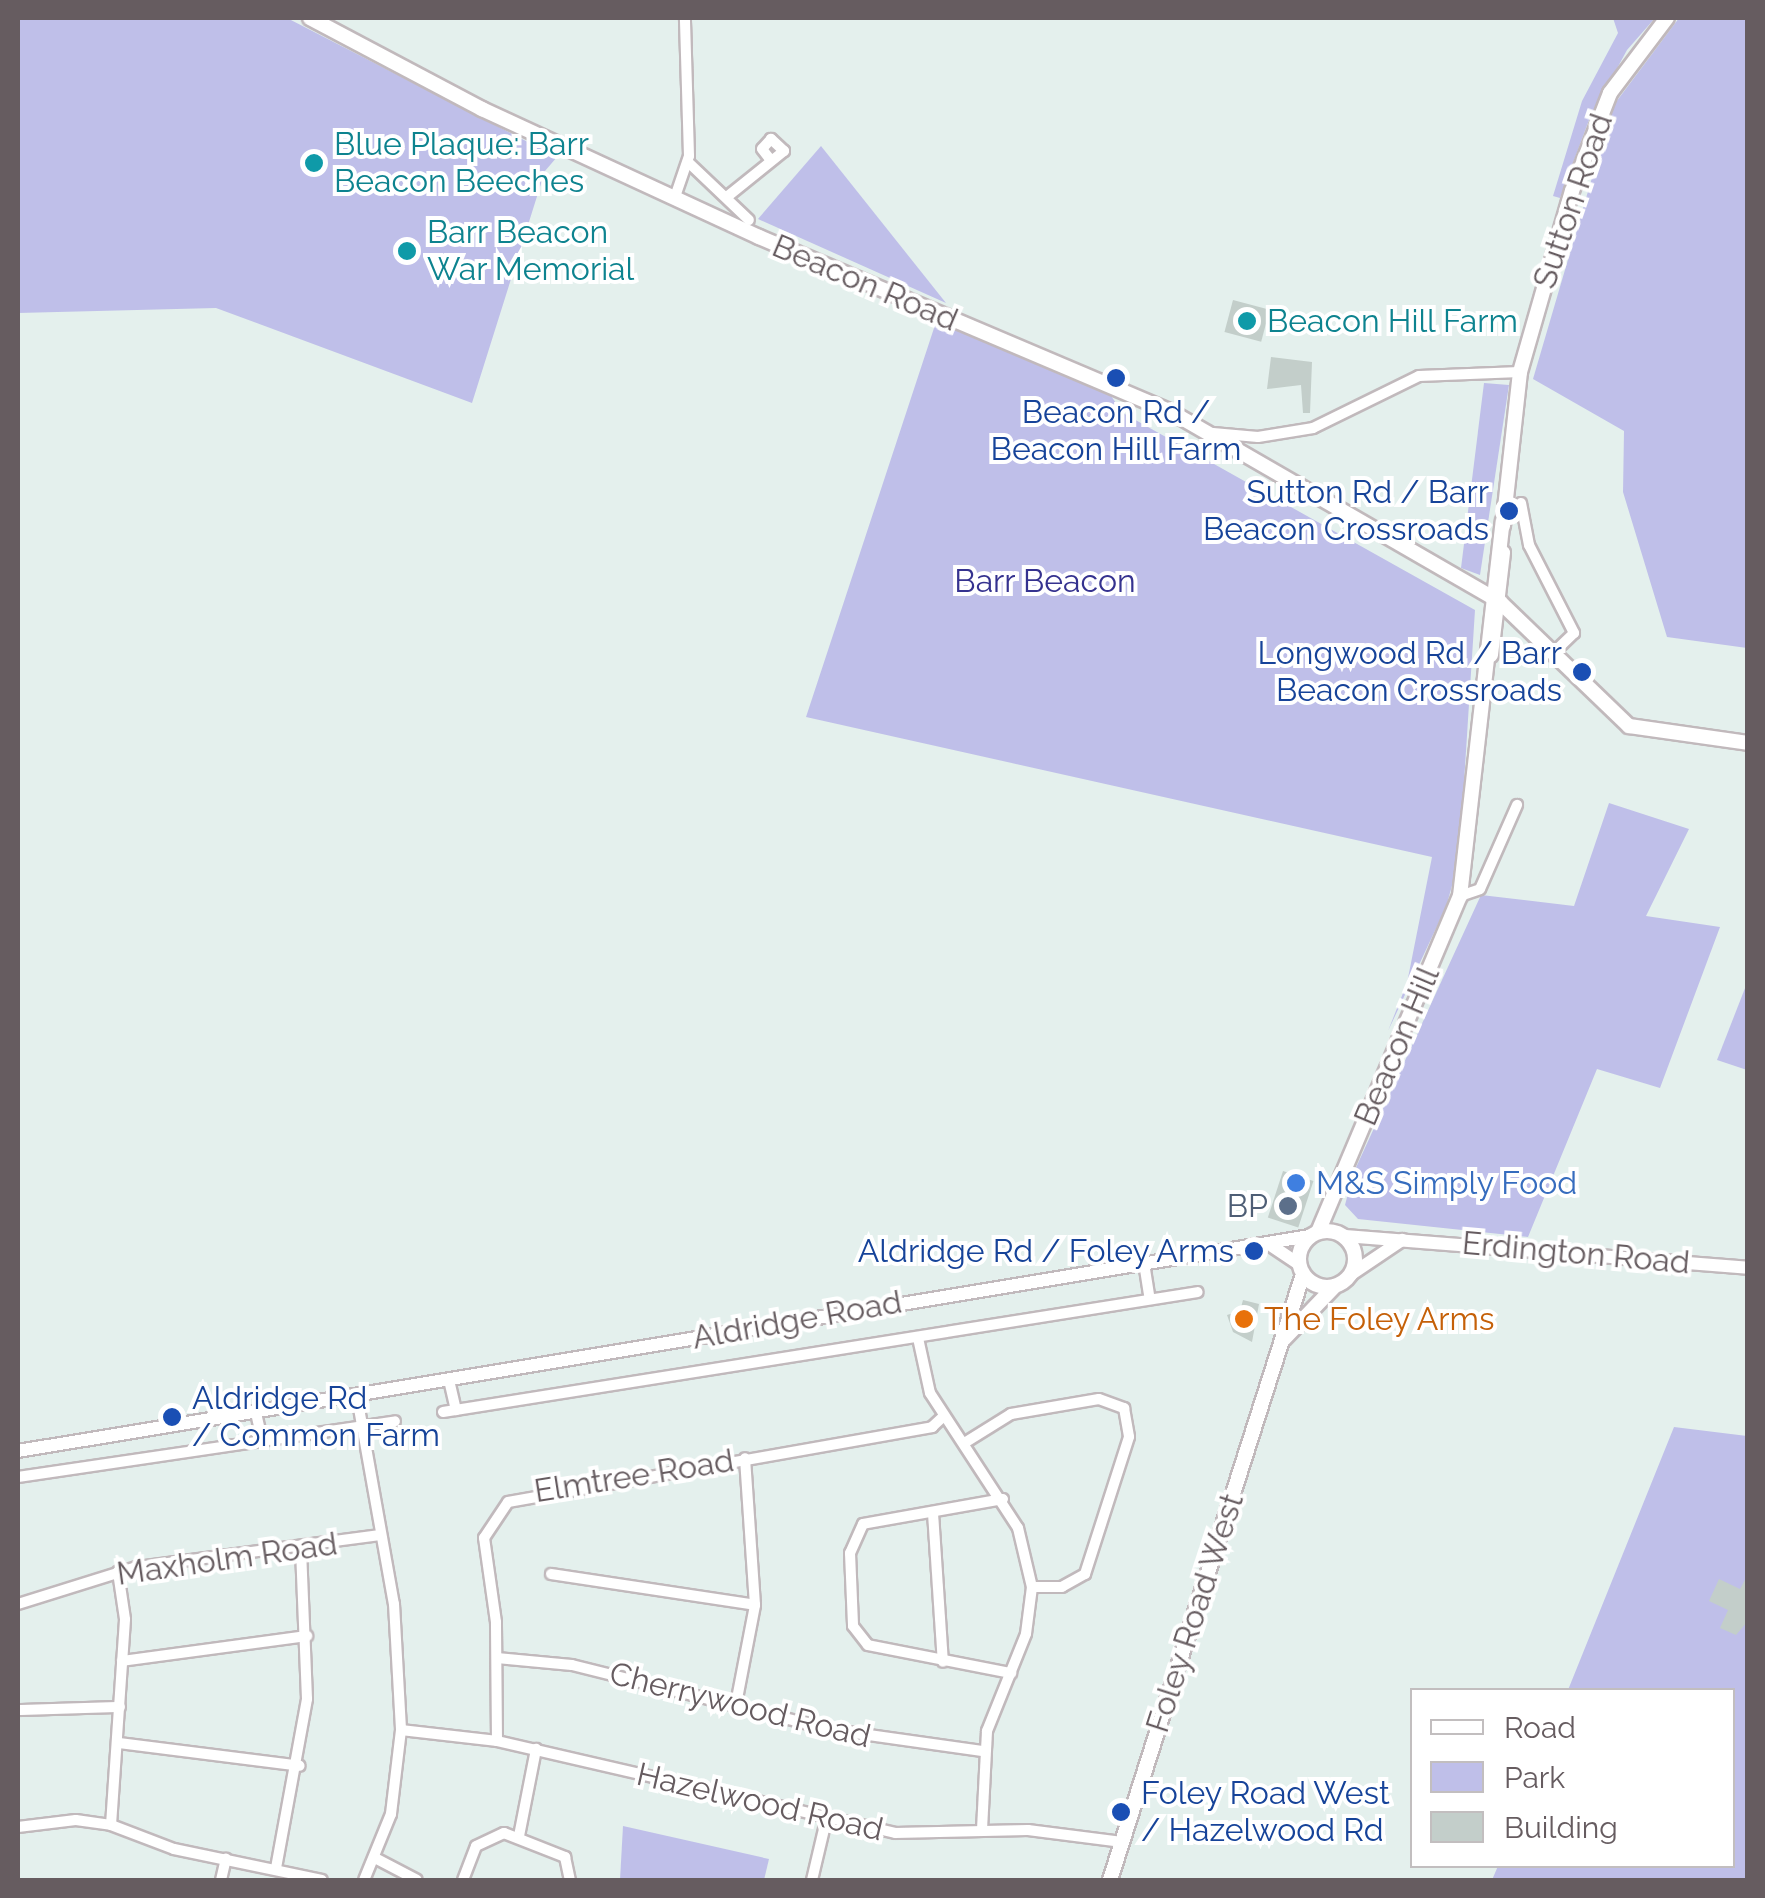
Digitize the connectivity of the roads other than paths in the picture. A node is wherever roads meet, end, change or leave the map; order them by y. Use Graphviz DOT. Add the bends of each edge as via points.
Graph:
graph roads {
  1 [pos="310,18"];
  2 [pos="685,18"];
  3 [pos="1667,18"];
  4 [pos="769,158"];
  5 [pos="688,162"];
  6 [pos="676,194"];
  7 [pos="728,196"];
  8 [pos="749,220"];
  9 [pos="1520,372"];
  10 [pos="1207,432"];
  11 [pos="1521,503"];
  12 [pos="1494,605"];
  13 [pos="1554,652"];
  14 [pos="1748,743"];
  15 [pos="1518,805"];
  16 [pos="1460,896"];
  17 [pos="1333,1195"];
  18 [pos="1314,1234"];
  19 [pos="1343,1235"];
  20 [pos="1404,1238"];
  21 [pos="1271,1245"];
  22 [pos="1144,1262"];
  23 [pos="1748,1268"];
  24 [pos="1301,1269"];
  25 [pos="1350,1276"];
  26 [pos="1336,1286"];
  27 [pos="1198,1292"];
  28 [pos="1150,1299"];
  29 [pos="918,1338"];
  30 [pos="1279,1344"];
  31 [pos="449,1380"];
  32 [pos="357,1397"];
  33 [pos="456,1410"];
  34 [pos="442,1412"];
  35 [pos="256,1414"];
  36 [pos="944,1416"];
  37 [pos="395,1421"];
  38 [pos="362,1426"];
  39 [pos="262,1438"];
  40 [pos="966,1442"];
  41 [pos="18,1451"];
  42 [pos="745,1458"];
  43 [pos="18,1477"];
  44 [pos="1003,1499"];
  45 [pos="934,1512"];
  46 [pos="381,1536"];
  47 [pos="301,1551"];
  48 [pos="118,1572"];
  49 [pos="552,1574"];
  50 [pos="1032,1588"];
  51 [pos="18,1604"];
  52 [pos="755,1605"];
  53 [pos="307,1636"];
  54 [pos="497,1658"];
  55 [pos="122,1661"];
  56 [pos="943,1662"];
  57 [pos="1011,1673"];
  58 [pos="736,1704"];
  59 [pos="120,1707"];
  60 [pos="18,1710"];
  61 [pos="400,1730"];
  62 [pos="497,1740"];
  63 [pos="118,1743"];
  64 [pos="536,1749"];
  65 [pos="983,1751"];
  66 [pos="300,1766"];
  67 [pos="826,1821"];
  68 [pos="111,1825"];
  69 [pos="18,1828"];
  70 [pos="982,1829"];
  71 [pos="519,1836"];
  72 [pos="1122,1842"];
  73 [pos="375,1858"];
  74 [pos="226,1859"];
  75 [pos="276,1868"];
  76 [pos="221,1880"];
  77 [pos="322,1880"];
  78 [pos="364,1880"];
  79 [pos="416,1880"];
  80 [pos="463,1880"];
  81 [pos="570,1880"];
  82 [pos="812,1880"];
  83 [pos="1110,1880"];
  1 -- 6 [label="main road, Beacon Road" via="482,109"];
  2 -- 5 [label="street"];
  3 -- 9 [label="main road, Sutton Road" via="1635,52 1596,122"];
  4 -- 7 [label="street"];
  5 -- 6 [label="street"];
  5 -- 7 [label="street"];
  6 -- 10 [label="main road, Beacon Road" via="815,262 1117,384"];
  7 -- 8 [label="street"];
  9 -- 10 [label="street" via="1420,376 1313,428 1258,436"];
  9 -- 12 [label="main road, Sutton Road"];
  10 -- 12 [label="main road, Beacon Road"];
  11 -- 13 [label="street" via="1529,546 1574,633"];
  12 -- 13 [label="main road, Beacon Road"];
  12 -- 16 [label="main road, Beacon Hill"];
  13 -- 14 [label="main road, Beacon Road" via="1629,726"];
  15 -- 16 [label="street, Beacon Hill" via="1480,889"];
  16 -- 17 [label="main road, Beacon Hill"];
  17 -- 18 [label="main road, Beacon Hill"];
  17 -- 19 [label="main road"];
  18 -- 19 [label="main road"];
  18 -- 21 [label="street, Aldridge Road"];
  18 -- 24 [label="main road"];
  19 -- 20 [label="street, Erdington Road"];
  19 -- 25 [label="main road" via="1355,1254"];
  20 -- 23 [label="street, Erdington Road"];
  20 -- 25 [label="street"];
  21 -- 22 [label="street, Aldridge Road"];
  21 -- 24 [label="street"];
  22 -- 28 [label="street"];
  22 -- 31 [label="street, Aldridge Road"];
  24 -- 26 [label="main road"];
  24 -- 30 [label="main road, Foley Road West"];
  25 -- 26 [label="main road"];
  26 -- 30 [label="main road, Foley Road West"];
  27 -- 28 [label="street, Aldridge Road"];
  28 -- 29 [label="street, Aldridge Road"];
  29 -- 33 [label="street, Aldridge Road"];
  29 -- 36 [label="street" via="930,1394"];
  30 -- 72 [label="main road, Foley Road West"];
  31 -- 32 [label="street, Aldridge Road"];
  31 -- 33 [label="street"];
  32 -- 35 [label="street, Aldridge Road"];
  32 -- 38 [label="street"];
  33 -- 34 [label="street, Aldridge Road"];
  35 -- 39 [label="street"];
  35 -- 41 [label="street, Aldridge Road"];
  36 -- 40 [label="street"];
  36 -- 42 [label="street, Elmtree Road" via="932,1427"];
  37 -- 38 [label="street"];
  38 -- 39 [label="street"];
  38 -- 46 [label="street"];
  39 -- 43 [label="street"];
  40 -- 44 [label="street"];
  40 -- 50 [label="street" via="1011,1414 1099,1399 1124,1408 1129,1437 1085,1574 1062,1588"];
  42 -- 52 [label="street"];
  42 -- 54 [label="street, Elmtree Road" via="508,1502 484,1538"];
  44 -- 45 [label="street"];
  44 -- 50 [label="street"];
  45 -- 56 [label="street"];
  45 -- 56 [label="street" via="864,1524 854,1536 853,1626 868,1645"];
  46 -- 47 [label="street, Maxholm Road"];
  46 -- 61 [label="street" via="394,1604"];
  47 -- 48 [label="street, Maxholm Road"];
  47 -- 53 [label="street"];
  48 -- 51 [label="street, Maxholm Road"];
  48 -- 55 [label="street"];
  49 -- 52 [label="street"];
  50 -- 57 [label="street"];
  52 -- 58 [label="street"];
  53 -- 55 [label="street"];
  53 -- 66 [label="street"];
  54 -- 58 [label="street, Cherrywood Road" via="572,1665"];
  54 -- 62 [label="street, Elmtree Road"];
  55 -- 59 [label="street"];
  56 -- 57 [label="street"];
  57 -- 65 [label="street"];
  58 -- 65 [label="street, Cherrywood Road" via="882,1739"];
  59 -- 60 [label="street"];
  59 -- 63 [label="street"];
  61 -- 62 [label="street, Hazelwood Road"];
  61 -- 73 [label="street" via="391,1814"];
  62 -- 64 [label="street, Hazelwood Road"];
  63 -- 66 [label="street"];
  63 -- 68 [label="street"];
  64 -- 67 [label="street, Hazelwood Road"];
  64 -- 71 [label="street"];
  65 -- 70 [label="street"];
  66 -- 75 [label="street"];
  67 -- 70 [label="street, Hazelwood Road" via="895,1833"];
  67 -- 82 [label="street"];
  68 -- 69 [label="street" via="76,1820"];
  68 -- 74 [label="street"];
  70 -- 72 [label="street, Hazelwood Road"];
  71 -- 80 [label="street" via="488,1835"];
  71 -- 81 [label="street" via="565,1857"];
  72 -- 83 [label="main road, Foley Road West"];
  73 -- 78 [label="street"];
  73 -- 79 [label="street"];
  74 -- 75 [label="street"];
  74 -- 76 [label="street"];
  75 -- 77 [label="street"];
}
